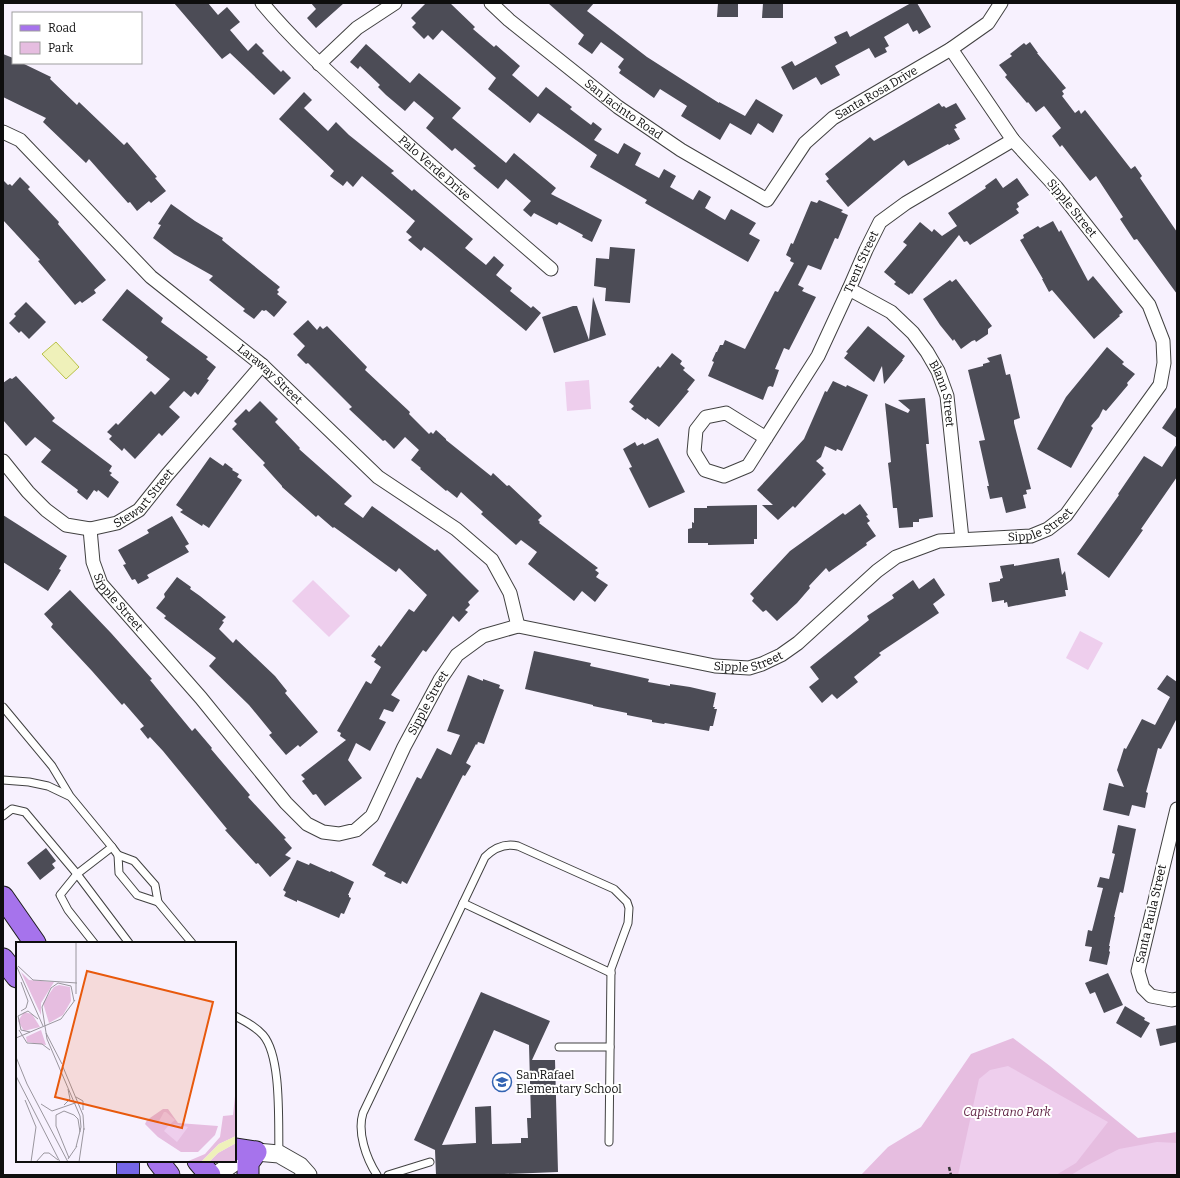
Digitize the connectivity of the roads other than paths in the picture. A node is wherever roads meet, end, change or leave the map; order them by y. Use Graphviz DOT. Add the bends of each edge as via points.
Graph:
graph roads {
  1 [pos="262,3"];
  2 [pos="395,3"];
  3 [pos="491,3"];
  4 [pos="1001,3"];
  5 [pos="951,49"];
  6 [pos="319,64"];
  7 [pos="3,132"];
  8 [pos="1013,140"];
  9 [pos="767,200"];
  10 [pos="551,269"];
  11 [pos="849,289"];
  12 [pos="262,365"];
  13 [pos="766,438"];
  14 [pos="3,461"];
  15 [pos="90,529"];
  16 [pos="962,539"];
  17 [pos="518,626"];
  18 [pos="3,707"];
  19 [pos="3,780"];
  20 [pos="70,796"];
  21 [pos="1177,809"];
  22 [pos="3,816"];
  23 [pos="1173,834"];
  24 [pos="112,847"];
  25 [pos="118,855"];
  26 [pos="77,874"];
  27 [pos="3,897"];
  28 [pos="158,902"];
  29 [pos="463,903"];
  30 [pos="34,942"];
  31 [pos="93,942"];
  32 [pos="127,942"];
  33 [pos="191,942"];
  34 [pos="3,959"];
  35 [pos="611,973"];
  36 [pos="16,976"];
  37 [pos="1175,999"];
  38 [pos="236,1016"];
  39 [pos="559,1047"];
  40 [pos="610,1048"];
  41 [pos="609,1142"];
  42 [pos="236,1149"];
  43 [pos="256,1152"];
  44 [pos="279,1154"];
  45 [pos="236,1161"];
  46 [pos="128,1162"];
  47 [pos="159,1162"];
  48 [pos="199,1162"];
  49 [pos="235,1162"];
  50 [pos="430,1162"];
  51 [pos="128,1175"];
  52 [pos="169,1175"];
  53 [pos="210,1175"];
  54 [pos="216,1175"];
  55 [pos="248,1175"];
  56 [pos="308,1175"];
  57 [pos="376,1175"];
  58 [pos="388,1175"];
  1 -- 6 [label="street, Palo Verde Drive"];
  2 -- 6 [label="street" via="357,28"];
  3 -- 9 [label="street, San Jacinto Road" via="508,20 618,107 681,150"];
  4 -- 5 [label="street, Santa Rosa Drive" via="988,23"];
  5 -- 8 [label="street, Sipple Street"];
  5 -- 9 [label="street, Santa Rosa Drive" via="833,118 805,143"];
  6 -- 10 [label="street, Palo Verde Drive" via="459,191"];
  7 -- 12 [label="street, Laraway Street" via="20,140 151,277"];
  8 -- 11 [label="street, Trent Street" via="906,203 880,222"];
  8 -- 16 [label="street, Sipple Street" via="1056,187 1149,305 1163,341 1164,363 1160,384 1066,515 1048,529 1031,536"];
  11 -- 13 [label="street, Trent Street" via="818,356"];
  11 -- 16 [label="street, Blann Street" via="891,312 914,333 938,371 947,396"];
  12 -- 15 [label="street, Stewart Street" via="139,510 117,523"];
  12 -- 17 [label="street, Laraway Street" via="378,477 456,529 492,560 510,593"];
  13 -- 13 [label="street, Trent Street" via="748,466 724,476 705,470 694,452 696,430 706,417 726,413"];
  14 -- 15 [label="street, Stewart Street" via="46,510 66,525"];
  15 -- 17 [label="street, Sipple Street" via="93,562 100,584 201,698 286,803 306,824 323,832 339,834 356,830 372,816 404,747 440,680 457,655 483,636"];
  16 -- 17 [label="street, Sipple Street" via="939,541 896,557 877,571 798,643 781,655 749,668 715,666"];
  18 -- 20 [label="lane" via="52,766"];
  19 -- 20 [label="lane" via="48,786"];
  20 -- 24 [label="lane"];
  21 -- 23 [label="street, Santa Paula Street"];
  22 -- 26 [label="lane" via="12,809 25,812"];
  23 -- 37 [label="street, Santa Paula Street" via="1138,971 1143,988 1151,996"];
  24 -- 25 [label="lane"];
  24 -- 26 [label="lane"];
  25 -- 28 [label="lane" via="134,861 155,885"];
  25 -- 28 [label="lane" via="119,873 136,895"];
  26 -- 31 [label="lane" via="60,895 68,910"];
  26 -- 32 [label="lane"];
  27 -- 30 [label="main road"];
  28 -- 33 [label="lane"];
  29 -- 35 [label="lane"];
  29 -- 35 [label="lane" via="485,857 497,848 512,844 614,889 627,902 629,916"];
  29 -- 57 [label="lane" via="360,1121 365,1148"];
  34 -- 36 [label="main road"];
  35 -- 40 [label="lane"];
  38 -- 44 [label="lane" via="253,1025 264,1036 272,1050 276,1068"];
  39 -- 40 [label="lane"];
  40 -- 41 [label="lane"];
  42 -- 43 [label="main road"];
  43 -- 44 [label="street"];
  43 -- 45 [label="street"];
  43 -- 55 [label="main road" via="248,1163"];
  44 -- 56 [label="street" via="300,1166"];
  46 -- 51 [label="highway"];
  47 -- 52 [label="main road"];
  48 -- 53 [label="main road"];
  49 -- 54 [label="street"];
  50 -- 58 [label="lane"];
}
